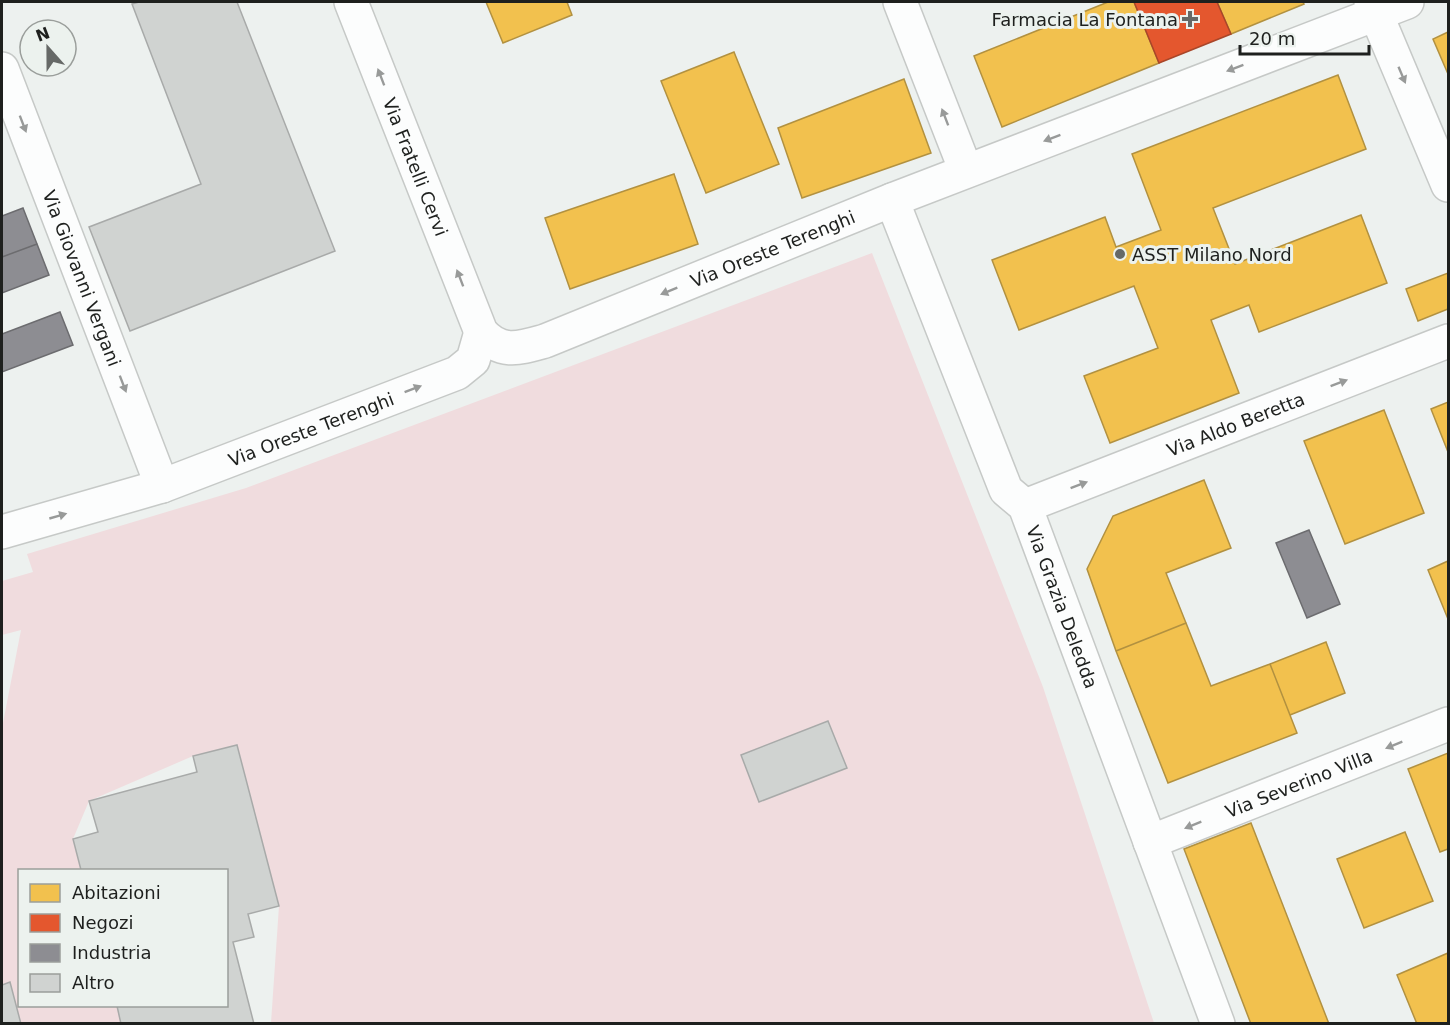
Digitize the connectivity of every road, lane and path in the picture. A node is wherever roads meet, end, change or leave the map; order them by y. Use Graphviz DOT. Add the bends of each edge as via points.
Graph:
graph roads {
  1 [pos="351,2"];
  2 [pos="900,2"];
  3 [pos="1407,2"];
  4 [pos="1374,8"];
  5 [pos="2,69"];
  6 [pos="966,171"];
  7 [pos="1449,185"];
  8 [pos="892,200"];
  9 [pos="481,332"];
  10 [pos="1449,341"];
  11 [pos="162,486"];
  12 [pos="1025,506"];
  13 [pos="2,532"];
  14 [pos="1449,724"];
  15 [pos="1150,842"];
  16 [pos="1218,1023"];
  9 -- 1 [label="street, Via Fratelli Cervi, one-way"];
  6 -- 2 [label="street, one-way"];
  3 -- 4 [label="street, Via Oreste Terenghi"];
  4 -- 6 [label="street, Via Oreste Terenghi, one-way"];
  4 -- 7 [label="street, one-way"];
  5 -- 11 [label="street, Via Giovanni Vergani, one-way"];
  6 -- 8 [label="street, Via Oreste Terenghi"];
  8 -- 9 [label="street, Via Oreste Terenghi, one-way" via="545,341 506,348 489,341"];
  8 -- 12 [label="street, Via Grazia Deledda" via="1006,490"];
  11 -- 9 [label="street, Via Oreste Terenghi, one-way" via="457,373 472,360"];
  12 -- 10 [label="street, Via Aldo Beretta, one-way"];
  13 -- 11 [label="street, Via Oreste Terenghi, one-way"];
  12 -- 15 [label="street, Via Grazia Deledda"];
  14 -- 15 [label="street, Via Severino Villa, one-way"];
  15 -- 16 [label="street, Via Grazia Deledda"];
}
